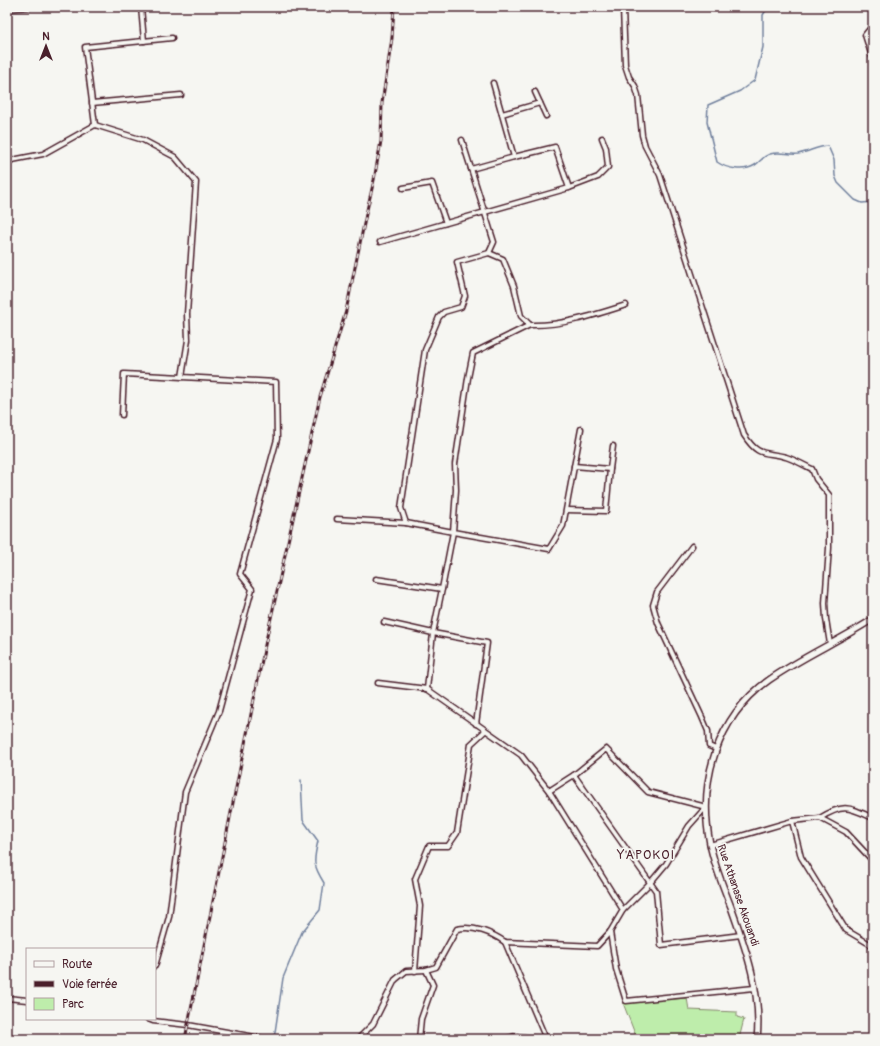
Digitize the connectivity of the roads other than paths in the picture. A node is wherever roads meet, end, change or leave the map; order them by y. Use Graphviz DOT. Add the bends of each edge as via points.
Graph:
graph roads {
  1 [pos="28,7"];
  2 [pos="141,7"];
  3 [pos="623,7"];
  4 [pos="7,9"];
  5 [pos="873,25"];
  6 [pos="172,38"];
  7 [pos="144,41"];
  8 [pos="873,60"];
  9 [pos="494,83"];
  10 [pos="535,92"];
  11 [pos="181,95"];
  12 [pos="92,103"];
  13 [pos="540,103"];
  14 [pos="502,114"];
  15 [pos="546,116"];
  16 [pos="95,125"];
  17 [pos="602,138"];
  18 [pos="462,140"];
  19 [pos="514,157"];
  20 [pos="7,161"];
  21 [pos="471,169"];
  22 [pos="403,188"];
  23 [pos="569,188"];
  24 [pos="484,212"];
  25 [pos="446,223"];
  26 [pos="380,242"];
  27 [pos="488,253"];
  28 [pos="626,306"];
  29 [pos="530,325"];
  30 [pos="182,377"];
  31 [pos="122,415"];
  32 [pos="581,429"];
  33 [pos="613,446"];
  34 [pos="574,466"];
  35 [pos="610,469"];
  36 [pos="567,510"];
  37 [pos="337,519"];
  38 [pos="406,523"];
  39 [pos="453,532"];
  40 [pos="692,546"];
  41 [pos="376,579"];
  42 [pos="442,589"];
  43 [pos="873,619"];
  44 [pos="384,622"];
  45 [pos="433,633"];
  46 [pos="830,644"];
  47 [pos="378,683"];
  48 [pos="427,689"];
  49 [pos="476,724"];
  50 [pos="485,731"];
  51 [pos="716,749"];
  52 [pos="574,775"];
  53 [pos="549,791"];
  54 [pos="706,807"];
  55 [pos="820,818"];
  56 [pos="873,818"];
  57 [pos="792,821"];
  58 [pos="710,845"];
  59 [pos="873,861"];
  60 [pos="650,884"];
  61 [pos="623,910"];
  62 [pos="610,932"];
  63 [pos="741,936"];
  64 [pos="505,942"];
  65 [pos="873,946"];
  66 [pos="156,962"];
  67 [pos="415,970"];
  68 [pos="426,970"];
  69 [pos="754,988"];
  70 [pos="7,998"];
  71 [pos="26,1000"];
  72 [pos="150,1020"];
  73 [pos="266,1039"];
  74 [pos="358,1039"];
  75 [pos="419,1039"];
  76 [pos="505,1039"];
  77 [pos="540,1039"];
  78 [pos="546,1039"];
  79 [pos="756,1039"];
  1 -- 4 [label="street"];
  2 -- 7 [label="street"];
  3 -- 46 [label="street" via="624,65 638,95 645,146 660,175 744,435 751,447 761,452 786,457 812,469 816,479 829,495 825,603"];
  5 -- 8 [label="street" via="865,35"];
  6 -- 7 [label="street"];
  7 -- 12 [label="street" via="85,47"];
  9 -- 14 [label="street"];
  10 -- 13 [label="street"];
  11 -- 12 [label="street"];
  12 -- 16 [label="street"];
  13 -- 14 [label="street"];
  13 -- 15 [label="street"];
  14 -- 19 [label="street"];
  16 -- 20 [label="street" via="43,154"];
  16 -- 30 [label="street" via="143,140 175,157 196,182 187,314 188,340"];
  17 -- 23 [label="street" via="608,167 598,177"];
  18 -- 21 [label="street"];
  19 -- 21 [label="street"];
  19 -- 23 [label="street" via="555,147"];
  21 -- 24 [label="street"];
  22 -- 25 [label="street" via="432,183"];
  23 -- 24 [label="street"];
  24 -- 25 [label="street"];
  24 -- 27 [label="street" via="494,242"];
  25 -- 26 [label="street"];
  27 -- 29 [label="street" via="503,259 514,286 521,316"];
  27 -- 38 [label="street" via="457,262 465,296 461,307 444,312 439,317 425,350 401,508"];
  28 -- 29 [label="street" via="571,320"];
  29 -- 39 [label="street" via="473,353 455,464"];
  30 -- 31 [label="street" via="124,374"];
  30 -- 66 [label="street" via="276,382 277,439 240,574 252,589 219,711 185,792 169,917"];
  32 -- 34 [label="street"];
  33 -- 35 [label="street"];
  34 -- 35 [label="street"];
  34 -- 36 [label="street"];
  35 -- 36 [label="street" via="606,511"];
  36 -- 39 [label="street" via="563,526 549,549"];
  37 -- 38 [label="street"];
  38 -- 39 [label="street"];
  39 -- 42 [label="street"];
  40 -- 51 [label="street" via="657,592 653,605 658,623 708,731 709,746"];
  41 -- 42 [label="street"];
  42 -- 45 [label="street"];
  43 -- 46 [label="street, Rue Athanase Akouandi"];
  44 -- 45 [label="street"];
  45 -- 48 [label="street"];
  45 -- 49 [label="street" via="487,643"];
  46 -- 51 [label="street, Rue Athanase Akouandi" via="791,666 752,694 731,719"];
  47 -- 48 [label="street"];
  48 -- 49 [label="street"];
  49 -- 50 [label="street"];
  50 -- 53 [label="street" via="521,755"];
  50 -- 67 [label="street" via="471,744 457,833 448,846 429,846 415,879 420,906"];
  51 -- 54 [label="street, Rue Athanase Akouandi" via="707,784"];
  52 -- 53 [label="street"];
  52 -- 54 [label="street" via="606,749 648,792"];
  52 -- 60 [label="street"];
  53 -- 61 [label="street"];
  54 -- 58 [label="street, Rue Athanase Akouandi"];
  54 -- 60 [label="street" via="689,826 666,864"];
  55 -- 56 [label="street" via="832,810 850,808"];
  55 -- 57 [label="street"];
  55 -- 59 [label="street" via="846,832"];
  57 -- 58 [label="street"];
  57 -- 65 [label="street" via="801,857 846,930"];
  58 -- 63 [label="street, Rue Athanase Akouandi"];
  60 -- 61 [label="street"];
  60 -- 63 [label="street" via="656,891 661,945"];
  61 -- 62 [label="street"];
  62 -- 64 [label="street" via="597,946"];
  62 -- 69 [label="street" via="616,969 626,1001"];
  63 -- 69 [label="street, Rue Athanase Akouandi" via="749,959"];
  64 -- 68 [label="street" via="494,935 466,927 457,929 436,967"];
  64 -- 78 [label="street"];
  67 -- 68 [label="street"];
  67 -- 74 [label="street" via="406,971 395,980 373,1024"];
  68 -- 75 [label="street" via="433,984 421,1019"];
  69 -- 79 [label="street, Rue Athanase Akouandi" via="757,1008"];
  70 -- 71 [label="street"];
  72 -- 73 [label="street"];
  76 -- 77 [label="street" via="515,1036"];
}
